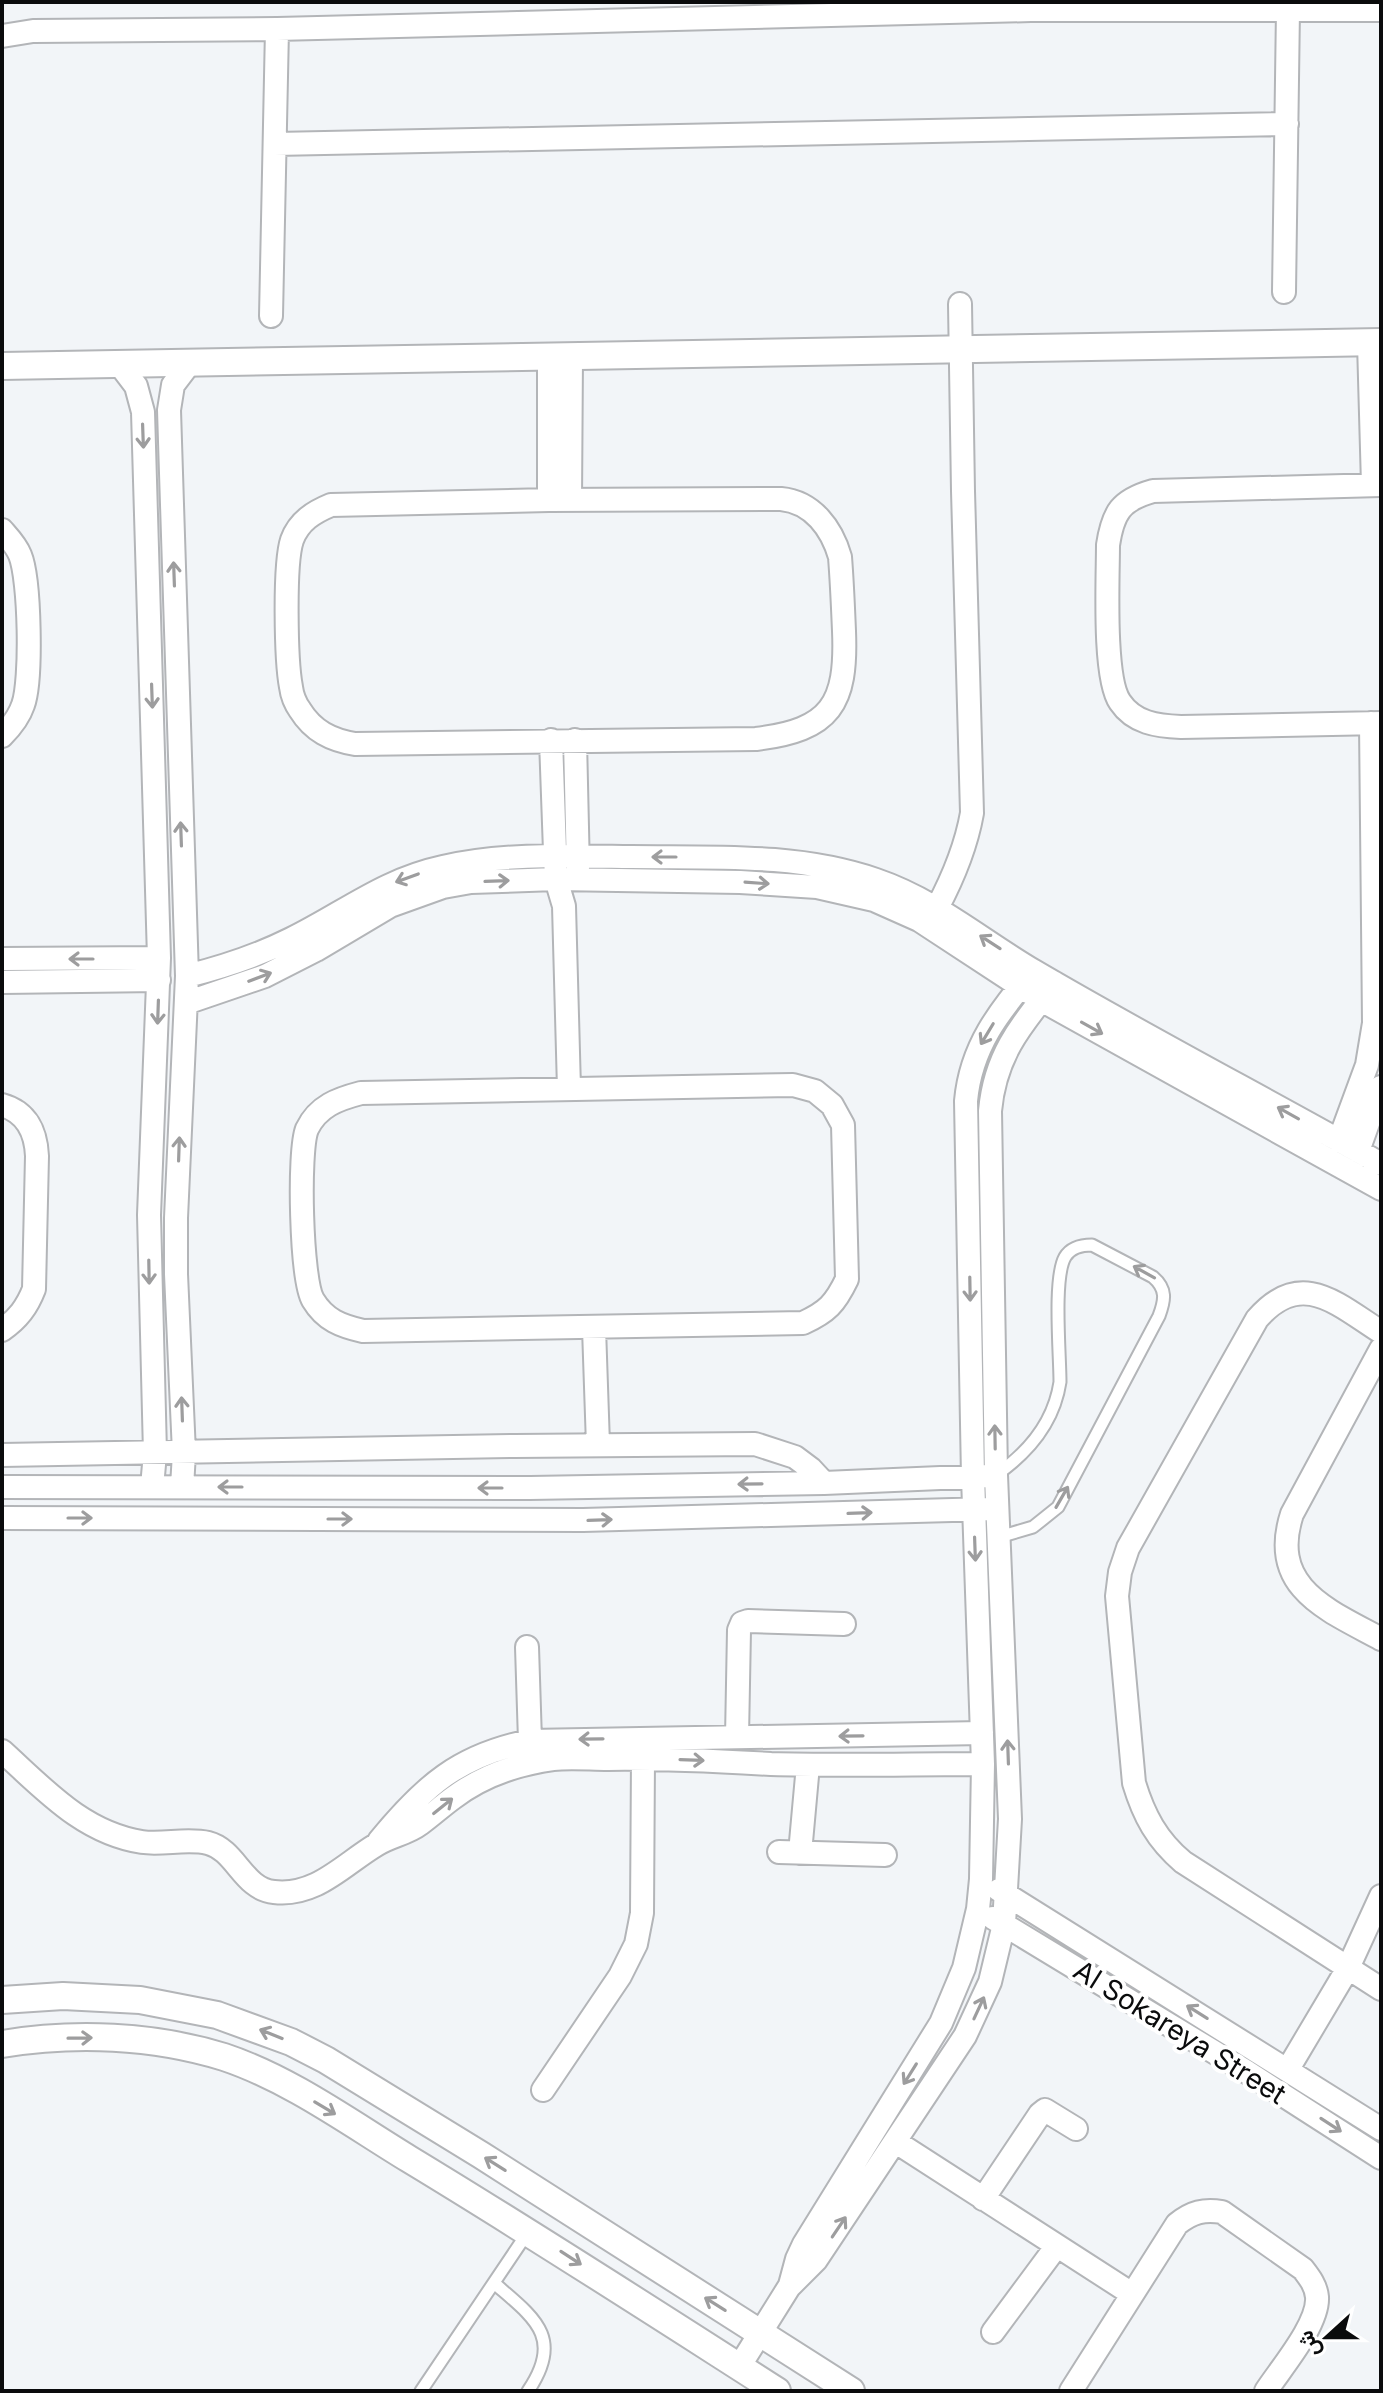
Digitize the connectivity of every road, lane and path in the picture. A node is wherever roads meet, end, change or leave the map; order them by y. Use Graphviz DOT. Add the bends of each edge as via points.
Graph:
graph roads {
  1 [pos="411,2"];
  2 [pos="1288,9"];
  3 [pos="1381,10"];
  4 [pos="403,24"];
  5 [pos="277,29"];
  6 [pos="2,36"];
  7 [pos="1287,124"];
  8 [pos="275,144"];
  9 [pos="1284,292"];
  10 [pos="960,304"];
  11 [pos="271,316"];
  12 [pos="1375,343"];
  13 [pos="960,350"];
  14 [pos="560,357"];
  15 [pos="189,364"];
  16 [pos="120,365"];
  17 [pos="2,366"];
  18 [pos="1377,485"];
  19 [pos="560,500"];
  20 [pos="2,530"];
  21 [pos="1376,723"];
  22 [pos="2,736"];
  23 [pos="551,740"];
  24 [pos="575,740"];
  25 [pos="567,868"];
  26 [pos="158,875"];
  27 [pos="183,875"];
  28 [pos="937,908"];
  29 [pos="2,959"];
  30 [pos="159,969"];
  31 [pos="187,976"];
  32 [pos="1378,976"];
  33 [pos="1026,979"];
  34 [pos="2,982"];
  35 [pos="1048,991"];
  36 [pos="186,1003"];
  37 [pos="156,1068"];
  38 [pos="182,1070"];
  39 [pos="1381,1087"];
  40 [pos="569,1089"];
  41 [pos="2,1105"];
  42 [pos="990,1111"];
  43 [pos="966,1112"];
  44 [pos="1348,1146"];
  45 [pos="1381,1164"];
  46 [pos="1381,1189"];
  47 [pos="594,1328"];
  48 [pos="2,1330"];
  49 [pos="1381,1332"];
  50 [pos="1381,1349"];
  51 [pos="598,1445"];
  52 [pos="155,1453"];
  53 [pos="184,1453"];
  54 [pos="2,1455"];
  55 [pos="996,1475"];
  56 [pos="973,1477"];
  57 [pos="824,1483"];
  58 [pos="2,1487"];
  59 [pos="152,1487"];
  60 [pos="182,1487"];
  61 [pos="997,1508"];
  62 [pos="974,1510"];
  63 [pos="2,1518"];
  64 [pos="999,1537"];
  65 [pos="844,1624"];
  66 [pos="1381,1639"];
  67 [pos="527,1647"];
  68 [pos="982,1733"];
  69 [pos="737,1737"];
  70 [pos="530,1741"];
  71 [pos="2,1751"];
  72 [pos="643,1758"];
  73 [pos="983,1764"];
  74 [pos="808,1765"];
  75 [pos="376,1845"];
  76 [pos="885,1855"];
  77 [pos="981,1879"];
  78 [pos="1007,1895"];
  79 [pos="1381,1896"];
  80 [pos="978,1909"];
  81 [pos="1004,1924"];
  82 [pos="1348,1968"];
  83 [pos="1381,1989"];
  84 [pos="2,2000"];
  85 [pos="2,2044"];
  86 [pos="1288,2069"];
  87 [pos="543,2090"];
  88 [pos="1076,2129"];
  89 [pos="1381,2129"];
  90 [pos="896,2142"];
  91 [pos="1381,2158"];
  92 [pos="983,2199"];
  93 [pos="529,2231"];
  94 [pos="1056,2247"];
  95 [pos="494,2283"];
  96 [pos="789,2287"];
  97 [pos="1132,2294"];
  98 [pos="760,2332"];
  99 [pos="993,2332"];
  100 [pos="739,2367"];
  101 [pos="1274,2388"];
  102 [pos="421,2391"];
  103 [pos="528,2391"];
  104 [pos="777,2391"];
  105 [pos="851,2391"];
  106 [pos="1071,2391"];
  1 -- 4 [label="street"];
  2 -- 3 [label="street"];
  2 -- 4 [label="street"];
  2 -- 7 [label="street"];
  4 -- 5 [label="street"];
  5 -- 6 [label="street" via="33,31"];
  5 -- 8 [label="street"];
  7 -- 8 [label="street"];
  7 -- 9 [label="street"];
  8 -- 11 [label="street"];
  10 -- 13 [label="street"];
  12 -- 13 [label="street"];
  12 -- 18 [label="street"];
  13 -- 14 [label="street"];
  13 -- 28 [label="street" via="972,813 968,838"];
  14 -- 15 [label="street"];
  14 -- 19 [label="street"];
  15 -- 16 [label="street"];
  27 -- 15 [label="street, one-way" via="169,410 173,385"];
  16 -- 17 [label="street"];
  16 -- 26 [label="street, one-way" via="136,386 143,412"];
  18 -- 21 [label="street" via="1153,491 1121,508 1108,545 1111,679 1119,701 1137,719 1181,727"];
  19 -- 23 [label="street" via="331,505 307,518 291,542 288,595 291,691 321,733 355,744"];
  19 -- 24 [label="street" via="791,500 828,528 840,557 845,660 841,686 828,710 806,727 756,739"];
  20 -- 22 [label="street" via="21,556 25,574 28,671 22,708"];
  21 -- 32 [label="street"];
  23 -- 24 [label="street"];
  23 -- 25 [label="street"];
  24 -- 25 [label="street"];
  28 -- 25 [label="street, one-way" via="874,879 808,863 724,858"];
  25 -- 31 [label="street, one-way" via="476,861 412,875 261,953"];
  25 -- 33 [label="street, one-way" via="844,891 919,920"];
  36 -- 25 [label="street, one-way" via="291,964 416,895"];
  25 -- 40 [label="street"];
  26 -- 27 [label="street"];
  26 -- 30 [label="street"];
  27 -- 31 [label="street"];
  33 -- 28 [label="street, one-way"];
  30 -- 29 [label="street, one-way"];
  30 -- 34 [label="street"];
  30 -- 37 [label="street, one-way"];
  31 -- 36 [label="street"];
  32 -- 44 [label="street" via="1367,1065"];
  33 -- 35 [label="street"];
  33 -- 43 [label="street, one-way" via="975,1055"];
  35 -- 42 [label="street" via="1002,1057"];
  44 -- 35 [label="street, one-way"];
  35 -- 46 [label="street, one-way"];
  36 -- 38 [label="street"];
  37 -- 38 [label="street"];
  37 -- 52 [label="street, one-way" via="149,1215"];
  53 -- 38 [label="street, one-way" via="176,1274"];
  39 -- 44 [label="street"];
  40 -- 47 [label="street" via="793,1085 824,1098 843,1125 847,1279 822,1314 788,1325"];
  40 -- 47 [label="street" via="361,1093 335,1100 318,1113 302,1150 306,1275 311,1297 323,1315 341,1327"];
  41 -- 48 [label="street" via="31,1126 37,1156 34,1289 28,1305"];
  42 -- 43 [label="street"];
  55 -- 42 [label="street, one-way"];
  43 -- 56 [label="street, one-way"];
  44 -- 45 [label="street"];
  47 -- 51 [label="street"];
  49 -- 82 [label="street" via="1318,1294 1285,1296 1269,1305 1128,1548 1118,1584 1134,1783 1149,1824 1183,1862"];
  50 -- 66 [label="street" via="1292,1514 1286,1543 1289,1566 1306,1594"];
  51 -- 53 [label="street"];
  51 -- 57 [label="street" via="755,1444 795,1457"];
  52 -- 53 [label="street"];
  52 -- 54 [label="street"];
  52 -- 59 [label="street"];
  53 -- 60 [label="street"];
  55 -- 56 [label="street"];
  55 -- 61 [label="street"];
  64 -- 55 [label="lane, one-way" via="1033,1527 1058,1507 1164,1304 1164,1292 1153,1277 1092,1245 1065,1257 1058,1277 1058,1395 1036,1439"];
  56 -- 57 [label="street"];
  56 -- 62 [label="street"];
  57 -- 60 [label="street, one-way"];
  58 -- 59 [label="street"];
  59 -- 60 [label="street"];
  61 -- 62 [label="street"];
  61 -- 64 [label="street"];
  63 -- 62 [label="street, one-way" via="583,1520"];
  62 -- 68 [label="street, one-way"];
  78 -- 64 [label="street, one-way" via="1010,1819"];
  65 -- 69 [label="street" via="742,1623"];
  67 -- 70 [label="street"];
  68 -- 69 [label="street, one-way"];
  68 -- 73 [label="street"];
  69 -- 70 [label="street, one-way"];
  70 -- 75 [label="street" via="456,1767 406,1808"];
  71 -- 75 [label="street" via="66,1809 97,1828 146,1842 215,1845 265,1890 309,1888"];
  72 -- 74 [label="street, one-way"];
  75 -- 72 [label="street, one-way" via="418,1826 455,1796 504,1771 556,1759"];
  72 -- 87 [label="street" via="642,1913 636,1944"];
  73 -- 74 [label="street"];
  73 -- 77 [label="street"];
  74 -- 76 [label="street" via="790,1852"];
  77 -- 78 [label="street, Al Sokareya Street"];
  77 -- 80 [label="street"];
  78 -- 81 [label="street"];
  86 -- 78 [label="street, Al Sokareya Street, one-way"];
  79 -- 82 [label="street"];
  80 -- 81 [label="street, Al Sokareya Street"];
  80 -- 96 [label="street, one-way" via="964,1968 941,2023 804,2244"];
  90 -- 81 [label="street, one-way" via="979,2009"];
  81 -- 91 [label="street, Al Sokareya Street, one-way"];
  82 -- 83 [label="street"];
  82 -- 86 [label="street"];
  98 -- 84 [label="street, one-way" via="291,2042 217,2015 140,2000"];
  85 -- 93 [label="street, one-way" via="110,2038 171,2044 225,2058 301,2093"];
  86 -- 89 [label="street, Al Sokareya Street"];
  88 -- 92 [label="street" via="1045,2110"];
  90 -- 92 [label="street"];
  96 -- 90 [label="street, one-way" via="816,2260"];
  92 -- 94 [label="street"];
  93 -- 95 [label="lane"];
  93 -- 100 [label="street, one-way"];
  94 -- 97 [label="street"];
  94 -- 99 [label="street"];
  95 -- 102 [label="lane"];
  95 -- 103 [label="lane" via="531,2315 543,2337 543,2363"];
  96 -- 98 [label="street"];
  97 -- 101 [label="street" via="1177,2224 1198,2211 1222,2212 1303,2269 1313,2282 1314,2314"];
  97 -- 106 [label="street"];
  98 -- 100 [label="street"];
  98 -- 105 [label="street"];
  100 -- 104 [label="street"];
}
